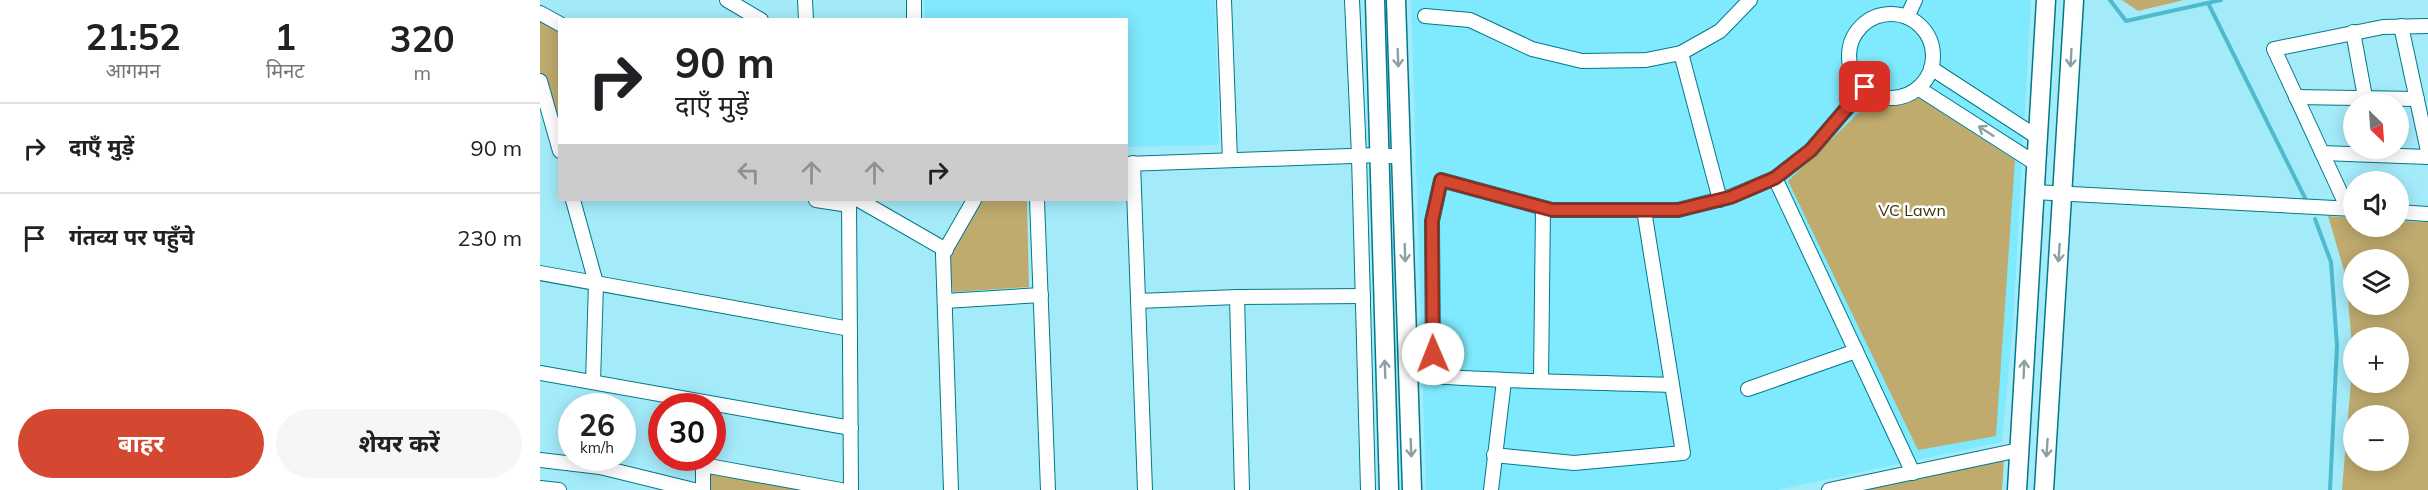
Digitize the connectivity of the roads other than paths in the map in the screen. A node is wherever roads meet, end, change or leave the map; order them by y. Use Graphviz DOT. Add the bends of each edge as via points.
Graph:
graph roads {
  1 [pos="727,0"];
  2 [pos="805,0"];
  3 [pos="914,0"];
  4 [pos="1224,0"];
  5 [pos="1352,0"];
  6 [pos="1375,0"];
  7 [pos="1396,0"];
  8 [pos="1750,0"];
  9 [pos="1915,0"];
  10 [pos="2046,0"];
  11 [pos="2074,0"];
  12 [pos="540,13"];
  13 [pos="1425,16"];
  14 [pos="1907,17"];
  15 [pos="758,18"];
  16 [pos="806,18"];
  17 [pos="914,18"];
  18 [pos="558,23"];
  19 [pos="2401,26"];
  20 [pos="2428,26"];
  21 [pos="2353,32"];
  22 [pos="1681,52"];
  23 [pos="1931,68"];
  24 [pos="540,81"];
  25 [pos="1865,87"];
  26 [pos="1918,88"];
  27 [pos="2364,93"];
  28 [pos="2296,97"];
  29 [pos="2343,97"];
  30 [pos="2409,99"];
  31 [pos="2417,99"];
  32 [pos="2037,137"];
  33 [pos="558,144"];
  34 [pos="2428,151"];
  35 [pos="2322,153"];
  36 [pos="1379,155"];
  37 [pos="1359,156"];
  38 [pos="1401,157"];
  39 [pos="2428,157"];
  40 [pos="1230,160"];
  41 [pos="2035,163"];
  42 [pos="1130,164"];
  43 [pos="1775,178"];
  44 [pos="2034,192"];
  45 [pos="2343,194"];
  46 [pos="2062,195"];
  47 [pos="1720,200"];
  48 [pos="573,201"];
  49 [pos="853,201"];
  50 [pos="973,201"];
  51 [pos="1037,201"];
  52 [pos="1543,207"];
  53 [pos="2343,209"];
  54 [pos="1644,210"];
  55 [pos="2409,212"];
  56 [pos="2428,213"];
  57 [pos="946,250"];
  58 [pos="540,273"];
  59 [pos="597,284"];
  60 [pos="1041,295"];
  61 [pos="1363,296"];
  62 [pos="1237,297"];
  63 [pos="945,301"];
  64 [pos="1138,301"];
  65 [pos="850,329"];
  66 [pos="1856,351"];
  67 [pos="540,373"];
  68 [pos="1541,380"];
  69 [pos="1504,381"];
  70 [pos="593,382"];
  71 [pos="1672,385"];
  72 [pos="1748,389"];
  73 [pos="649,393"];
  74 [pos="726,408"];
  75 [pos="851,428"];
  76 [pos="2019,450"];
  77 [pos="1494,455"];
  78 [pos="540,460"];
  79 [pos="726,466"];
  80 [pos="2018,470"];
  81 [pos="703,471"];
  82 [pos="1913,473"];
  83 [pos="2044,483"];
  84 [pos="540,488"];
  85 [pos="559,490"];
  86 [pos="694,490"];
  87 [pos="703,490"];
  88 [pos="841,490"];
  89 [pos="852,490"];
  90 [pos="951,490"];
  91 [pos="1048,490"];
  92 [pos="1145,490"];
  93 [pos="1242,490"];
  94 [pos="1368,490"];
  95 [pos="1389,490"];
  96 [pos="1412,490"];
  97 [pos="1491,490"];
  98 [pos="1829,490"];
  99 [pos="2017,490"];
  1 -- 15 [label="street"];
  2 -- 16 [label="street"];
  3 -- 17 [label="street"];
  4 -- 40 [label="street"];
  5 -- 37 [label="street"];
  6 -- 36 [label="street"];
  7 -- 38 [label="street, one-way"];
  8 -- 22 [label="street" via="1720,31"];
  9 -- 14 [label="street"];
  10 -- 32 [label="street"];
  11 -- 46 [label="street, one-way"];
  12 -- 18 [label="street"];
  13 -- 22 [label="street" via="1470,20 1532,49 1582,61 1646,60"];
  14 -- 23 [label="street" via="1924,29 1932,43"];
  14 -- 25 [label="street" via="1879,15 1856,34 1850,52 1851,69"];
  19 -- 20 [label="street"];
  19 -- 21 [label="street"];
  19 -- 31 [label="street"];
  21 -- 27 [label="street"];
  21 -- 28 [label="street" via="2274,49"];
  22 -- 47 [label="street"];
  23 -- 26 [label="street"];
  23 -- 32 [label="street"];
  24 -- 33 [label="street"];
  25 -- 26 [label="street" via="1887,98"];
  25 -- 43 [label="street" via="1811,150"];
  41 -- 26 [label="street, one-way"];
  28 -- 29 [label="street"];
  28 -- 35 [label="street"];
  30 -- 31 [label="street"];
  31 -- 34 [label="street"];
  32 -- 41 [label="street"];
  35 -- 39 [label="street"];
  35 -- 45 [label="street"];
  36 -- 37 [label="street"];
  36 -- 38 [label="street"];
  95 -- 36 [label="street, one-way"];
  37 -- 40 [label="street"];
  37 -- 61 [label="street"];
  38 -- 96 [label="street, one-way"];
  40 -- 42 [label="street"];
  41 -- 44 [label="street"];
  42 -- 64 [label="street"];
  43 -- 47 [label="street"];
  43 -- 66 [label="street"];
  44 -- 46 [label="street"];
  76 -- 44 [label="street, one-way"];
  46 -- 53 [label="street"];
  46 -- 83 [label="street, one-way"];
  47 -- 54 [label="street" via="1678,210"];
  48 -- 59 [label="street"];
  49 -- 57 [label="street"];
  49 -- 65 [label="street"];
  50 -- 57 [label="street"];
  51 -- 60 [label="street"];
  52 -- 54 [label="street"];
  52 -- 68 [label="street"];
  52 -- 69 [label="street" via="1441,180 1434,210 1433,376"];
  54 -- 71 [label="street"];
  55 -- 56 [label="street"];
  57 -- 63 [label="street"];
  58 -- 59 [label="street"];
  59 -- 65 [label="street"];
  59 -- 70 [label="street"];
  60 -- 63 [label="street"];
  60 -- 91 [label="street"];
  61 -- 62 [label="street"];
  61 -- 94 [label="street"];
  62 -- 64 [label="street"];
  62 -- 93 [label="street"];
  63 -- 90 [label="street"];
  64 -- 92 [label="street"];
  65 -- 75 [label="street"];
  66 -- 72 [label="street"];
  66 -- 82 [label="street"];
  67 -- 70 [label="street"];
  68 -- 69 [label="street"];
  68 -- 71 [label="street"];
  69 -- 77 [label="street"];
  70 -- 73 [label="street"];
  71 -- 77 [label="street" via="1683,453 1574,462"];
  74 -- 75 [label="street"];
  75 -- 89 [label="street"];
  76 -- 80 [label="street"];
  76 -- 82 [label="street"];
  77 -- 97 [label="street"];
  78 -- 86 [label="street" via="600,467"];
  79 -- 88 [label="street"];
  80 -- 83 [label="street"];
  80 -- 99 [label="street"];
  81 -- 87 [label="street"];
  82 -- 98 [label="street"];
  84 -- 85 [label="street"];
}
